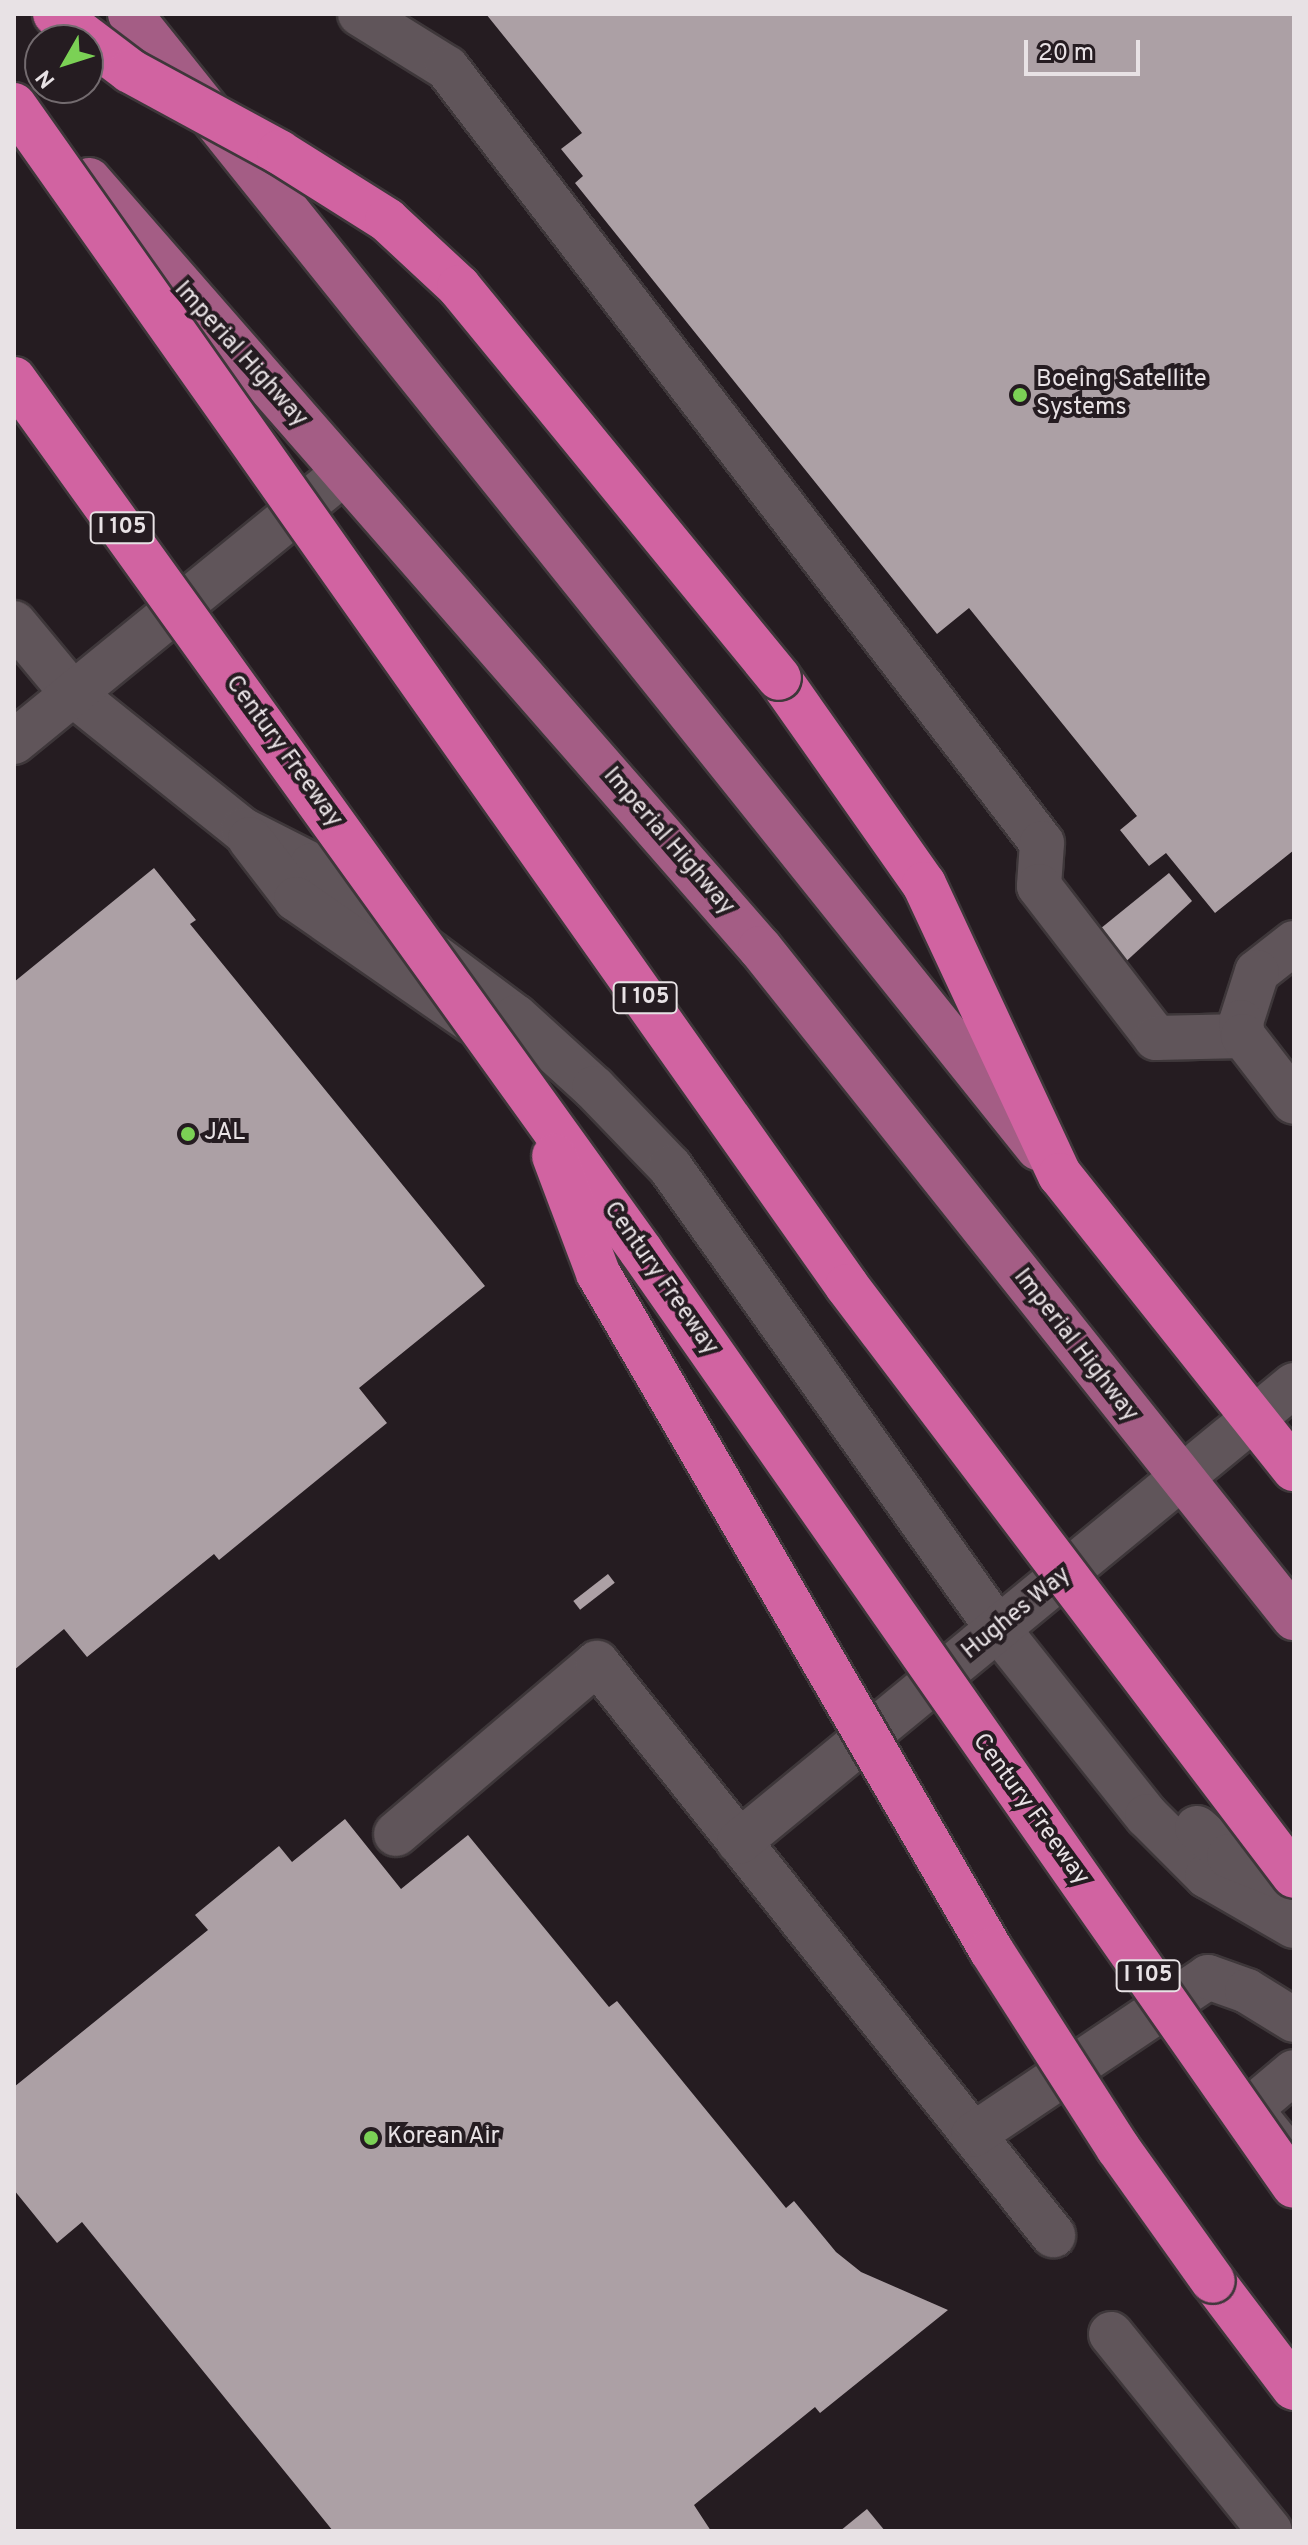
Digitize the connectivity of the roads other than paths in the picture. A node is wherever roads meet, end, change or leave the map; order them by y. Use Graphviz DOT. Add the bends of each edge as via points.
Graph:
graph roads {
  1 [pos="55,14"];
  2 [pos="130,14"];
  3 [pos="360,14"];
  4 [pos="14,88"];
  5 [pos="14,105"];
  6 [pos="14,379"];
  7 [pos="344,473"];
  8 [pos="14,623"];
  9 [pos="73,694"];
  10 [pos="14,742"];
  11 [pos="1294,943"];
  12 [pos="1243,1036"];
  13 [pos="534,1102"];
  14 [pos="1294,1102"];
  15 [pos="1060,1175"];
  16 [pos="1294,1385"];
  17 [pos="1253,1419"];
  18 [pos="1294,1469"];
  19 [pos="1180,1479"];
  20 [pos="1294,1618"];
  21 [pos="998,1629"];
  22 [pos="396,1834"];
  23 [pos="739,1842"];
  24 [pos="1294,1879"];
  25 [pos="1294,1926"];
  26 [pos="1294,2020"];
  27 [pos="1294,2072"];
  28 [pos="973,2135"];
  29 [pos="1294,2164"];
  30 [pos="1294,2186"];
  31 [pos="1053,2235"];
  32 [pos="1111,2334"];
  33 [pos="1294,2388"];
  34 [pos="1270,2531"];
  1 -- 15 [label="highway, bridge" via="130,71 279,152 387,220 459,287 779,678 924,884"];
  2 -- 15 [label="main road"];
  3 -- 12 [label="street" via="447,68 1042,843 1039,886 1156,1038"];
  4 -- 7 [label="main road, Imperial Highway" via="140,242"];
  5 -- 24 [label="highway, I 105, bridge" via="847,1286"];
  6 -- 13 [label="highway, Century Freeway / I 105, bridge"];
  7 -- 9 [label="street"];
  7 -- 19 [label="main road, Imperial Highway" via="760,948"];
  8 -- 9 [label="street"];
  9 -- 10 [label="street"];
  9 -- 21 [label="street" via="243,830 312,865 516,1017 594,1088 670,1167"];
  11 -- 12 [label="street" via="1257,972 1242,1007"];
  12 -- 14 [label="street"];
  13 -- 30 [label="highway, Century Freeway / I 105, bridge"];
  13 -- 33 [label="highway, bridge" via="598,1273 991,1950 1118,2148"];
  15 -- 17 [label="highway"];
  16 -- 17 [label="street, Hughes Way"];
  17 -- 18 [label="highway"];
  17 -- 19 [label="street, Hughes Way"];
  19 -- 20 [label="main road, Imperial Highway"];
  19 -- 21 [label="street, Hughes Way"];
  21 -- 23 [label="street, Hughes Way"];
  21 -- 24 [label="street" via="1135,1774 1229,1856"];
  21 -- 25 [label="street" via="1147,1816 1207,1876"];
  22 -- 23 [label="street" via="597,1663"];
  23 -- 28 [label="street"];
  26 -- 28 [label="street" via="1247,1991 1208,1977"];
  27 -- 29 [label="street" via="1250,2109"];
  28 -- 31 [label="street"];
  32 -- 34 [label="street"];
}
